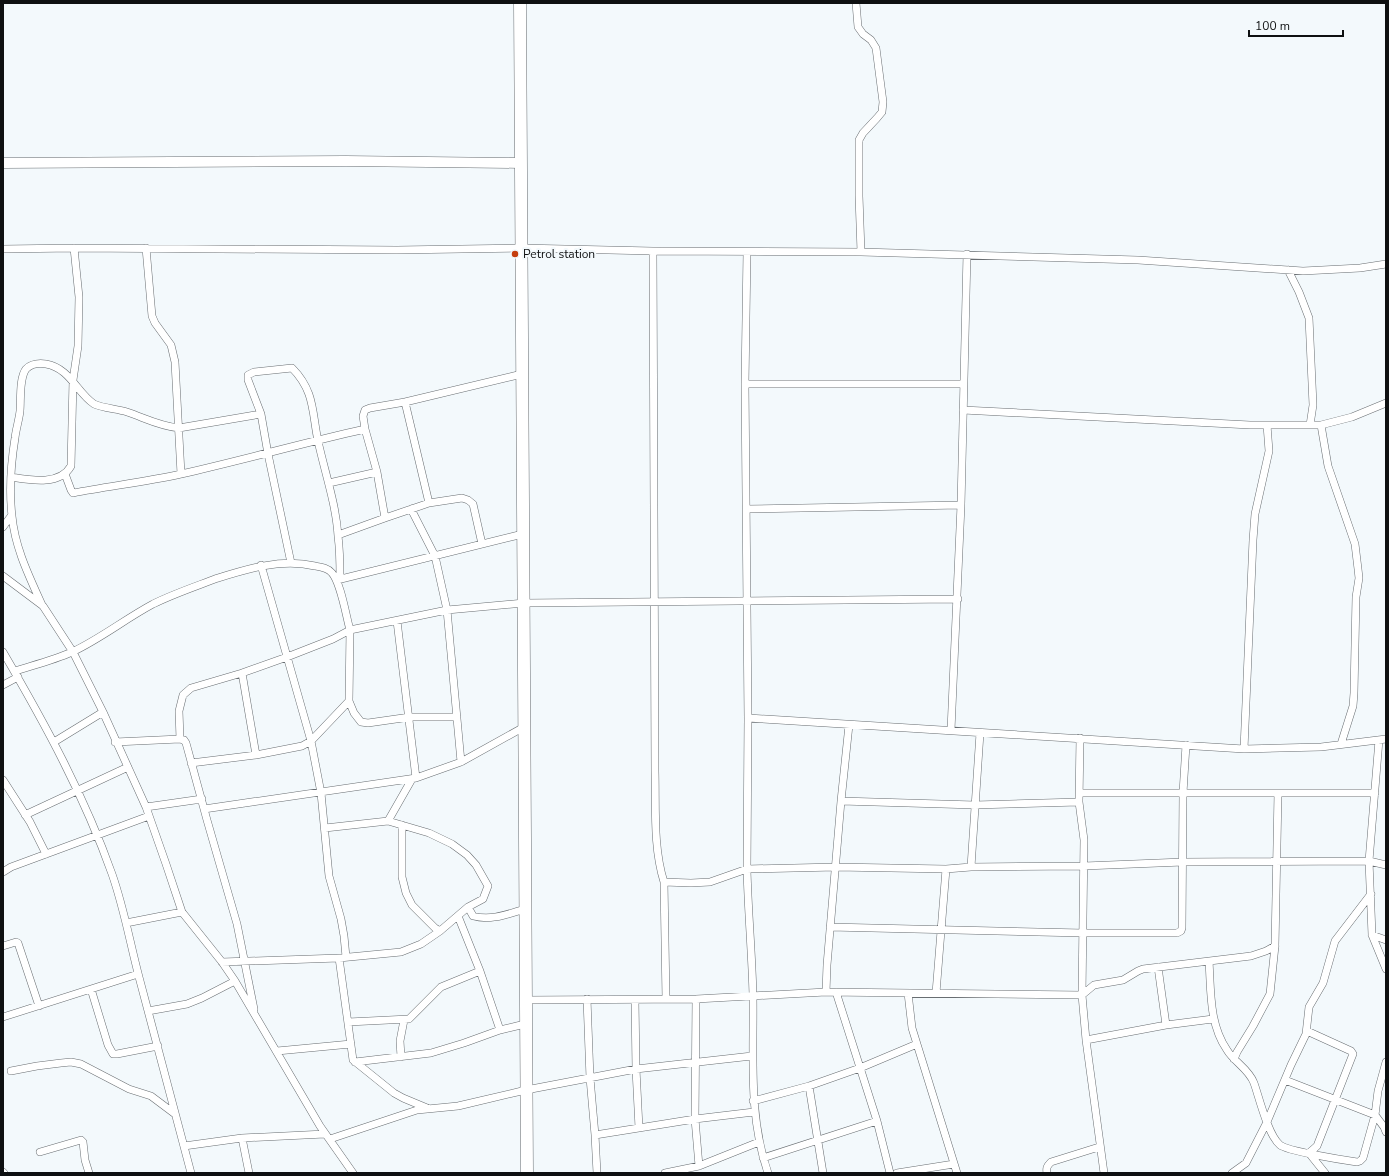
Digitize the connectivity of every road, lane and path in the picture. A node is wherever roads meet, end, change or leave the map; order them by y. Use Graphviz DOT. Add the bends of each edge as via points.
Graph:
graph roads {
  1 [pos="520,3"];
  2 [pos="856,3"];
  3 [pos="3,163"];
  4 [pos="520,163"];
  5 [pos="74,248"];
  6 [pos="146,248"];
  7 [pos="521,248"];
  8 [pos="3,249"];
  9 [pos="653,251"];
  10 [pos="747,252"];
  11 [pos="861,252"];
  12 [pos="967,254"];
  13 [pos="1386,264"];
  14 [pos="1288,270"];
  15 [pos="522,374"];
  16 [pos="72,380"];
  17 [pos="745,384"];
  18 [pos="964,384"];
  19 [pos="405,402"];
  20 [pos="1386,403"];
  21 [pos="963,410"];
  22 [pos="261,414"];
  23 [pos="1267,425"];
  24 [pos="1310,425"];
  25 [pos="1321,425"];
  26 [pos="178,428"];
  27 [pos="365,429"];
  28 [pos="318,440"];
  29 [pos="268,454"];
  30 [pos="377,472"];
  31 [pos="65,474"];
  32 [pos="181,474"];
  33 [pos="11,477"];
  34 [pos="329,483"];
  35 [pos="429,503"];
  36 [pos="961,505"];
  37 [pos="746,509"];
  38 [pos="411,510"];
  39 [pos="12,516"];
  40 [pos="385,518"];
  41 [pos="3,527"];
  42 [pos="523,534"];
  43 [pos="338,535"];
  44 [pos="482,544"];
  45 [pos="435,556"];
  46 [pos="291,563"];
  47 [pos="261,565"];
  48 [pos="3,576"];
  49 [pos="338,579"];
  50 [pos="958,599"];
  51 [pos="748,600"];
  52 [pos="655,602"];
  53 [pos="524,603"];
  54 [pos="43,606"];
  55 [pos="447,610"];
  56 [pos="397,621"];
  57 [pos="350,630"];
  58 [pos="3,652"];
  59 [pos="73,652"];
  60 [pos="287,657"];
  61 [pos="242,673"];
  62 [pos="16,674"];
  63 [pos="3,685"];
  64 [pos="349,701"];
  65 [pos="103,712"];
  66 [pos="410,717"];
  67 [pos="457,717"];
  68 [pos="748,718"];
  69 [pos="849,725"];
  70 [pos="524,727"];
  71 [pos="951,730"];
  72 [pos="980,733"];
  73 [pos="1080,738"];
  74 [pos="180,739"];
  75 [pos="1383,739"];
  76 [pos="311,741"];
  77 [pos="54,742"];
  78 [pos="116,742"];
  79 [pos="1341,744"];
  80 [pos="1186,745"];
  81 [pos="1244,748"];
  82 [pos="256,755"];
  83 [pos="462,762"];
  84 [pos="191,763"];
  85 [pos="128,767"];
  86 [pos="414,778"];
  87 [pos="3,780"];
  88 [pos="79,790"];
  89 [pos="321,793"];
  90 [pos="1080,793"];
  91 [pos="1183,793"];
  92 [pos="1375,793"];
  93 [pos="1278,794"];
  94 [pos="202,799"];
  95 [pos="841,801"];
  96 [pos="1079,802"];
  97 [pos="975,805"];
  98 [pos="146,808"];
  99 [pos="204,809"];
  100 [pos="26,815"];
  101 [pos="149,816"];
  102 [pos="388,820"];
  103 [pos="402,825"];
  104 [pos="325,828"];
  105 [pos="97,835"];
  106 [pos="46,854"];
  107 [pos="1183,862"];
  108 [pos="1369,862"];
  109 [pos="1276,863"];
  110 [pos="1386,865"];
  111 [pos="1084,866"];
  112 [pos="971,867"];
  113 [pos="836,868"];
  114 [pos="946,869"];
  115 [pos="747,870"];
  116 [pos="3,872"];
  117 [pos="664,882"];
  118 [pos="1371,894"];
  119 [pos="468,907"];
  120 [pos="525,909"];
  121 [pos="182,912"];
  122 [pos="458,916"];
  123 [pos="126,923"];
  124 [pos="830,927"];
  125 [pos="942,930"];
  126 [pos="440,931"];
  127 [pos="1083,933"];
  128 [pos="1372,935"];
  129 [pos="1386,940"];
  130 [pos="3,946"];
  131 [pos="1275,946"];
  132 [pos="343,957"];
  133 [pos="1209,961"];
  134 [pos="222,962"];
  135 [pos="244,962"];
  136 [pos="1158,968"];
  137 [pos="1386,969"];
  138 [pos="480,971"];
  139 [pos="138,974"];
  140 [pos="235,981"];
  141 [pos="91,989"];
  142 [pos="826,992"];
  143 [pos="836,992"];
  144 [pos="908,993"];
  145 [pos="936,993"];
  146 [pos="1082,995"];
  147 [pos="753,996"];
  148 [pos="666,998"];
  149 [pos="696,998"];
  150 [pos="586,999"];
  151 [pos="525,1000"];
  152 [pos="635,1000"];
  153 [pos="39,1006"];
  154 [pos="148,1011"];
  155 [pos="256,1015"];
  156 [pos="3,1017"];
  157 [pos="1213,1019"];
  158 [pos="404,1020"];
  159 [pos="348,1022"];
  160 [pos="525,1024"];
  161 [pos="1166,1025"];
  162 [pos="500,1030"];
  163 [pos="1307,1032"];
  164 [pos="1086,1040"];
  165 [pos="351,1044"];
  166 [pos="917,1044"];
  167 [pos="158,1046"];
  168 [pos="277,1051"];
  169 [pos="752,1056"];
  170 [pos="401,1057"];
  171 [pos="1234,1059"];
  172 [pos="355,1062"];
  173 [pos="695,1062"];
  174 [pos="1386,1062"];
  175 [pos="860,1068"];
  176 [pos="636,1069"];
  177 [pos="11,1071"];
  178 [pos="590,1078"];
  179 [pos="1285,1080"];
  180 [pos="809,1086"];
  181 [pos="526,1090"];
  182 [pos="1335,1099"];
  183 [pos="754,1100"];
  184 [pos="428,1108"];
  185 [pos="754,1112"];
  186 [pos="176,1114"];
  187 [pos="1374,1115"];
  188 [pos="695,1119"];
  189 [pos="877,1121"];
  190 [pos="1267,1122"];
  191 [pos="639,1128"];
  192 [pos="1386,1132"];
  193 [pos="596,1135"];
  194 [pos="327,1136"];
  195 [pos="242,1138"];
  196 [pos="819,1140"];
  197 [pos="759,1142"];
  198 [pos="184,1146"];
  199 [pos="1099,1147"];
  200 [pos="40,1152"];
  201 [pos="1309,1153"];
  202 [pos="763,1158"];
  203 [pos="954,1164"];
  204 [pos="699,1166"];
  205 [pos="89,1173"];
  206 [pos="191,1173"];
  207 [pos="249,1173"];
  208 [pos="353,1173"];
  209 [pos="527,1173"];
  210 [pos="597,1173"];
  211 [pos="665,1173"];
  212 [pos="768,1173"];
  213 [pos="823,1173"];
  214 [pos="890,1173"];
  215 [pos="897,1173"];
  216 [pos="957,1173"];
  217 [pos="1047,1173"];
  218 [pos="1104,1173"];
  219 [pos="1232,1173"];
  220 [pos="1325,1173"];
  1 -- 4 [label="main road"];
  2 -- 11 [label="street" via="858,27 876,48 883,102 882,112 862,132 859,140"];
  3 -- 4 [label="street"];
  4 -- 7 [label="main road"];
  5 -- 6 [label="street"];
  5 -- 8 [label="street"];
  5 -- 16 [label="street" via="79,297 78,346"];
  6 -- 7 [label="street"];
  6 -- 26 [label="street" via="152,316 171,345 176,362"];
  7 -- 9 [label="street"];
  7 -- 15 [label="main road"];
  9 -- 10 [label="street"];
  9 -- 52 [label="street"];
  10 -- 11 [label="street"];
  10 -- 17 [label="street"];
  11 -- 12 [label="street"];
  12 -- 14 [label="street" via="1138,260"];
  12 -- 18 [label="street"];
  13 -- 14 [label="street" via="1341,269"];
  14 -- 24 [label="street" via="1309,318 1313,406"];
  15 -- 19 [label="street"];
  15 -- 42 [label="main road"];
  16 -- 26 [label="street" via="95,404"];
  16 -- 31 [label="street" via="71,466"];
  16 -- 33 [label="street" via="57,368 46,364 33,364 26,370 22,377"];
  17 -- 18 [label="street"];
  17 -- 37 [label="street"];
  18 -- 21 [label="street"];
  19 -- 27 [label="street" via="367,409 363,413"];
  19 -- 35 [label="street"];
  20 -- 25 [label="street" via="1352,417"];
  21 -- 23 [label="street"];
  21 -- 36 [label="street"];
  22 -- 26 [label="street"];
  22 -- 28 [label="street" via="248,375 254,372 292,368 309,391"];
  22 -- 29 [label="street"];
  23 -- 24 [label="street"];
  23 -- 81 [label="street" via="1268,451 1255,514"];
  24 -- 25 [label="street"];
  25 -- 79 [label="street" via="1328,466 1355,544 1359,578 1356,597 1353,706"];
  26 -- 32 [label="street"];
  27 -- 28 [label="street"];
  27 -- 30 [label="street"];
  28 -- 29 [label="street"];
  28 -- 34 [label="street"];
  29 -- 32 [label="street"];
  29 -- 46 [label="street"];
  30 -- 34 [label="street"];
  30 -- 40 [label="street"];
  31 -- 32 [label="street" via="73,493"];
  31 -- 33 [label="street" via="42,481"];
  33 -- 39 [label="street"];
  34 -- 43 [label="street"];
  35 -- 38 [label="street"];
  35 -- 44 [label="street" via="462,498 468,500 473,504"];
  36 -- 37 [label="street"];
  36 -- 50 [label="street"];
  37 -- 51 [label="street"];
  38 -- 40 [label="street"];
  38 -- 45 [label="street"];
  39 -- 41 [label="street"];
  39 -- 54 [label="street" via="24,566"];
  40 -- 43 [label="street"];
  42 -- 44 [label="street"];
  42 -- 53 [label="main road"];
  43 -- 49 [label="street"];
  44 -- 45 [label="street"];
  45 -- 49 [label="street"];
  45 -- 55 [label="street"];
  46 -- 47 [label="street"];
  46 -- 49 [label="street" via="305,563 325,568"];
  47 -- 59 [label="street" via="183,590 152,605"];
  47 -- 60 [label="street"];
  48 -- 54 [label="street"];
  49 -- 57 [label="street"];
  50 -- 51 [label="street"];
  50 -- 71 [label="street"];
  51 -- 52 [label="street"];
  51 -- 68 [label="street"];
  52 -- 53 [label="street"];
  52 -- 117 [label="street" via="657,846"];
  53 -- 55 [label="street"];
  53 -- 70 [label="main road"];
  54 -- 59 [label="street"];
  55 -- 56 [label="street"];
  55 -- 67 [label="street"];
  56 -- 57 [label="street"];
  56 -- 66 [label="street"];
  57 -- 60 [label="street"];
  57 -- 64 [label="street"];
  58 -- 62 [label="street"];
  59 -- 62 [label="street"];
  59 -- 65 [label="street"];
  60 -- 61 [label="street"];
  60 -- 76 [label="street"];
  61 -- 74 [label="street" via="191,688 184,696 179,711"];
  61 -- 82 [label="street"];
  62 -- 63 [label="street"];
  62 -- 77 [label="street"];
  64 -- 66 [label="street" via="361,722"];
  64 -- 76 [label="street"];
  65 -- 77 [label="street"];
  65 -- 78 [label="street"];
  66 -- 67 [label="street"];
  66 -- 86 [label="street"];
  67 -- 83 [label="street"];
  68 -- 69 [label="street"];
  68 -- 115 [label="street"];
  69 -- 71 [label="street"];
  69 -- 95 [label="street"];
  70 -- 83 [label="street"];
  70 -- 120 [label="main road"];
  71 -- 72 [label="street"];
  72 -- 73 [label="street"];
  72 -- 97 [label="street"];
  73 -- 80 [label="street"];
  73 -- 90 [label="street"];
  74 -- 78 [label="street"];
  74 -- 84 [label="street" via="186,743"];
  75 -- 79 [label="street"];
  75 -- 92 [label="street"];
  76 -- 82 [label="street" via="302,746"];
  76 -- 89 [label="street"];
  77 -- 88 [label="street"];
  78 -- 85 [label="street"];
  79 -- 81 [label="street" via="1321,747"];
  80 -- 81 [label="street"];
  80 -- 91 [label="street"];
  82 -- 84 [label="street"];
  83 -- 86 [label="street"];
  84 -- 94 [label="street"];
  85 -- 88 [label="street"];
  85 -- 98 [label="street"];
  86 -- 89 [label="street"];
  86 -- 102 [label="street"];
  87 -- 100 [label="street"];
  88 -- 100 [label="street"];
  88 -- 105 [label="street"];
  89 -- 99 [label="street"];
  89 -- 104 [label="street"];
  90 -- 91 [label="street"];
  90 -- 96 [label="street"];
  91 -- 93 [label="street"];
  91 -- 107 [label="street"];
  92 -- 93 [label="street"];
  92 -- 108 [label="street"];
  93 -- 109 [label="street"];
  94 -- 98 [label="street"];
  94 -- 99 [label="street"];
  95 -- 97 [label="street"];
  95 -- 113 [label="street"];
  96 -- 97 [label="street"];
  96 -- 111 [label="street" via="1084,840"];
  97 -- 112 [label="street"];
  98 -- 101 [label="street"];
  99 -- 135 [label="street" via="237,924"];
  100 -- 106 [label="street"];
  101 -- 105 [label="street"];
  101 -- 121 [label="street"];
  102 -- 103 [label="street"];
  102 -- 104 [label="street"];
  103 -- 119 [label="street" via="452,844 476,864 488,889 483,899"];
  103 -- 126 [label="street" via="402,877 406,893 412,905"];
  104 -- 132 [label="street" via="329,876 341,919"];
  105 -- 106 [label="street"];
  105 -- 123 [label="street"];
  106 -- 116 [label="street"];
  107 -- 109 [label="street"];
  107 -- 111 [label="street"];
  107 -- 127 [label="street" via="1181,931"];
  108 -- 109 [label="street"];
  108 -- 110 [label="street"];
  108 -- 118 [label="street"];
  109 -- 131 [label="street"];
  111 -- 112 [label="street"];
  111 -- 127 [label="street"];
  112 -- 114 [label="street"];
  113 -- 114 [label="street"];
  113 -- 115 [label="street"];
  113 -- 124 [label="street"];
  114 -- 125 [label="street"];
  115 -- 117 [label="street" via="710,882"];
  115 -- 147 [label="street"];
  117 -- 148 [label="street"];
  118 -- 128 [label="street"];
  118 -- 163 [label="street" via="1335,941 1323,983 1309,1007"];
  119 -- 120 [label="street" via="473,916 486,919"];
  119 -- 122 [label="street"];
  120 -- 151 [label="main road"];
  121 -- 123 [label="street"];
  121 -- 134 [label="street"];
  122 -- 126 [label="street"];
  122 -- 138 [label="street"];
  123 -- 139 [label="street"];
  124 -- 125 [label="street"];
  124 -- 142 [label="street"];
  125 -- 127 [label="street"];
  125 -- 145 [label="street"];
  126 -- 132 [label="street" via="405,951"];
  127 -- 146 [label="street"];
  128 -- 129 [label="street"];
  128 -- 137 [label="street"];
  130 -- 153 [label="street" via="18,943"];
  131 -- 133 [label="street" via="1251,956"];
  131 -- 171 [label="street" via="1268,998"];
  132 -- 135 [label="street"];
  132 -- 159 [label="street"];
  133 -- 136 [label="street"];
  133 -- 157 [label="street"];
  134 -- 135 [label="street"];
  134 -- 140 [label="street"];
  135 -- 155 [label="street"];
  136 -- 146 [label="street" via="1138,970 1123,980 1094,985"];
  136 -- 161 [label="street"];
  138 -- 158 [label="street" via="441,987 409,1019"];
  138 -- 162 [label="street"];
  139 -- 141 [label="street"];
  139 -- 154 [label="street"];
  140 -- 154 [label="street" via="187,1004"];
  140 -- 155 [label="street"];
  141 -- 153 [label="street"];
  141 -- 167 [label="street" via="113,1054"];
  142 -- 143 [label="street"];
  142 -- 147 [label="street"];
  143 -- 144 [label="street"];
  143 -- 175 [label="street"];
  144 -- 145 [label="street"];
  144 -- 166 [label="street" via="912,1028"];
  145 -- 146 [label="street"];
  146 -- 164 [label="street"];
  147 -- 149 [label="street"];
  147 -- 169 [label="street"];
  148 -- 149 [label="street"];
  148 -- 152 [label="street"];
  149 -- 173 [label="street"];
  150 -- 151 [label="street"];
  150 -- 152 [label="street"];
  150 -- 178 [label="street"];
  151 -- 160 [label="main road"];
  152 -- 176 [label="street"];
  153 -- 156 [label="street"];
  154 -- 167 [label="street"];
  155 -- 168 [label="street"];
  157 -- 161 [label="street"];
  157 -- 171 [label="street" via="1226,1049"];
  158 -- 159 [label="street"];
  158 -- 170 [label="street" via="400,1041"];
  159 -- 165 [label="street"];
  160 -- 162 [label="street"];
  160 -- 181 [label="main road"];
  161 -- 164 [label="street"];
  162 -- 170 [label="street" via="431,1053"];
  163 -- 179 [label="street"];
  163 -- 182 [label="street" via="1353,1053"];
  164 -- 199 [label="street"];
  165 -- 168 [label="street"];
  165 -- 172 [label="street"];
  166 -- 175 [label="street"];
  166 -- 203 [label="street"];
  167 -- 186 [label="street"];
  168 -- 194 [label="street"];
  169 -- 173 [label="street"];
  169 -- 183 [label="street"];
  170 -- 172 [label="street"];
  171 -- 190 [label="street" via="1254,1081"];
  172 -- 184 [label="street" via="394,1093"];
  173 -- 176 [label="street"];
  173 -- 188 [label="street"];
  174 -- 187 [label="street"];
  175 -- 180 [label="street"];
  175 -- 189 [label="street"];
  176 -- 178 [label="street"];
  176 -- 191 [label="street"];
  177 -- 186 [label="street" via="61,1062 81,1064 130,1089 151,1096"];
  178 -- 181 [label="street"];
  178 -- 193 [label="street"];
  179 -- 182 [label="street"];
  179 -- 190 [label="street"];
  180 -- 183 [label="street"];
  180 -- 196 [label="street"];
  181 -- 184 [label="street" via="458,1106"];
  181 -- 209 [label="main road"];
  182 -- 187 [label="street"];
  182 -- 201 [label="street" via="1317,1146"];
  183 -- 185 [label="street"];
  184 -- 194 [label="street"];
  185 -- 188 [label="street"];
  185 -- 197 [label="street"];
  186 -- 198 [label="street"];
  187 -- 192 [label="street"];
  187 -- 201 [label="street" via="1360,1161"];
  188 -- 191 [label="street"];
  188 -- 204 [label="street"];
  189 -- 196 [label="street"];
  189 -- 214 [label="street"];
  190 -- 201 [label="street" via="1280,1145"];
  190 -- 219 [label="street" via="1246,1164"];
  191 -- 193 [label="street"];
  193 -- 210 [label="street"];
  194 -- 195 [label="street"];
  194 -- 208 [label="street"];
  195 -- 198 [label="street"];
  195 -- 207 [label="street"];
  196 -- 202 [label="street"];
  196 -- 213 [label="street"];
  197 -- 202 [label="street"];
  197 -- 204 [label="street"];
  198 -- 206 [label="street"];
  199 -- 217 [label="street" via="1051,1162 1047,1165"];
  199 -- 218 [label="street"];
  200 -- 205 [label="street" via="81,1140"];
  201 -- 220 [label="street"];
  202 -- 212 [label="street"];
  203 -- 215 [label="street"];
  203 -- 216 [label="street"];
  204 -- 211 [label="street"];
}
